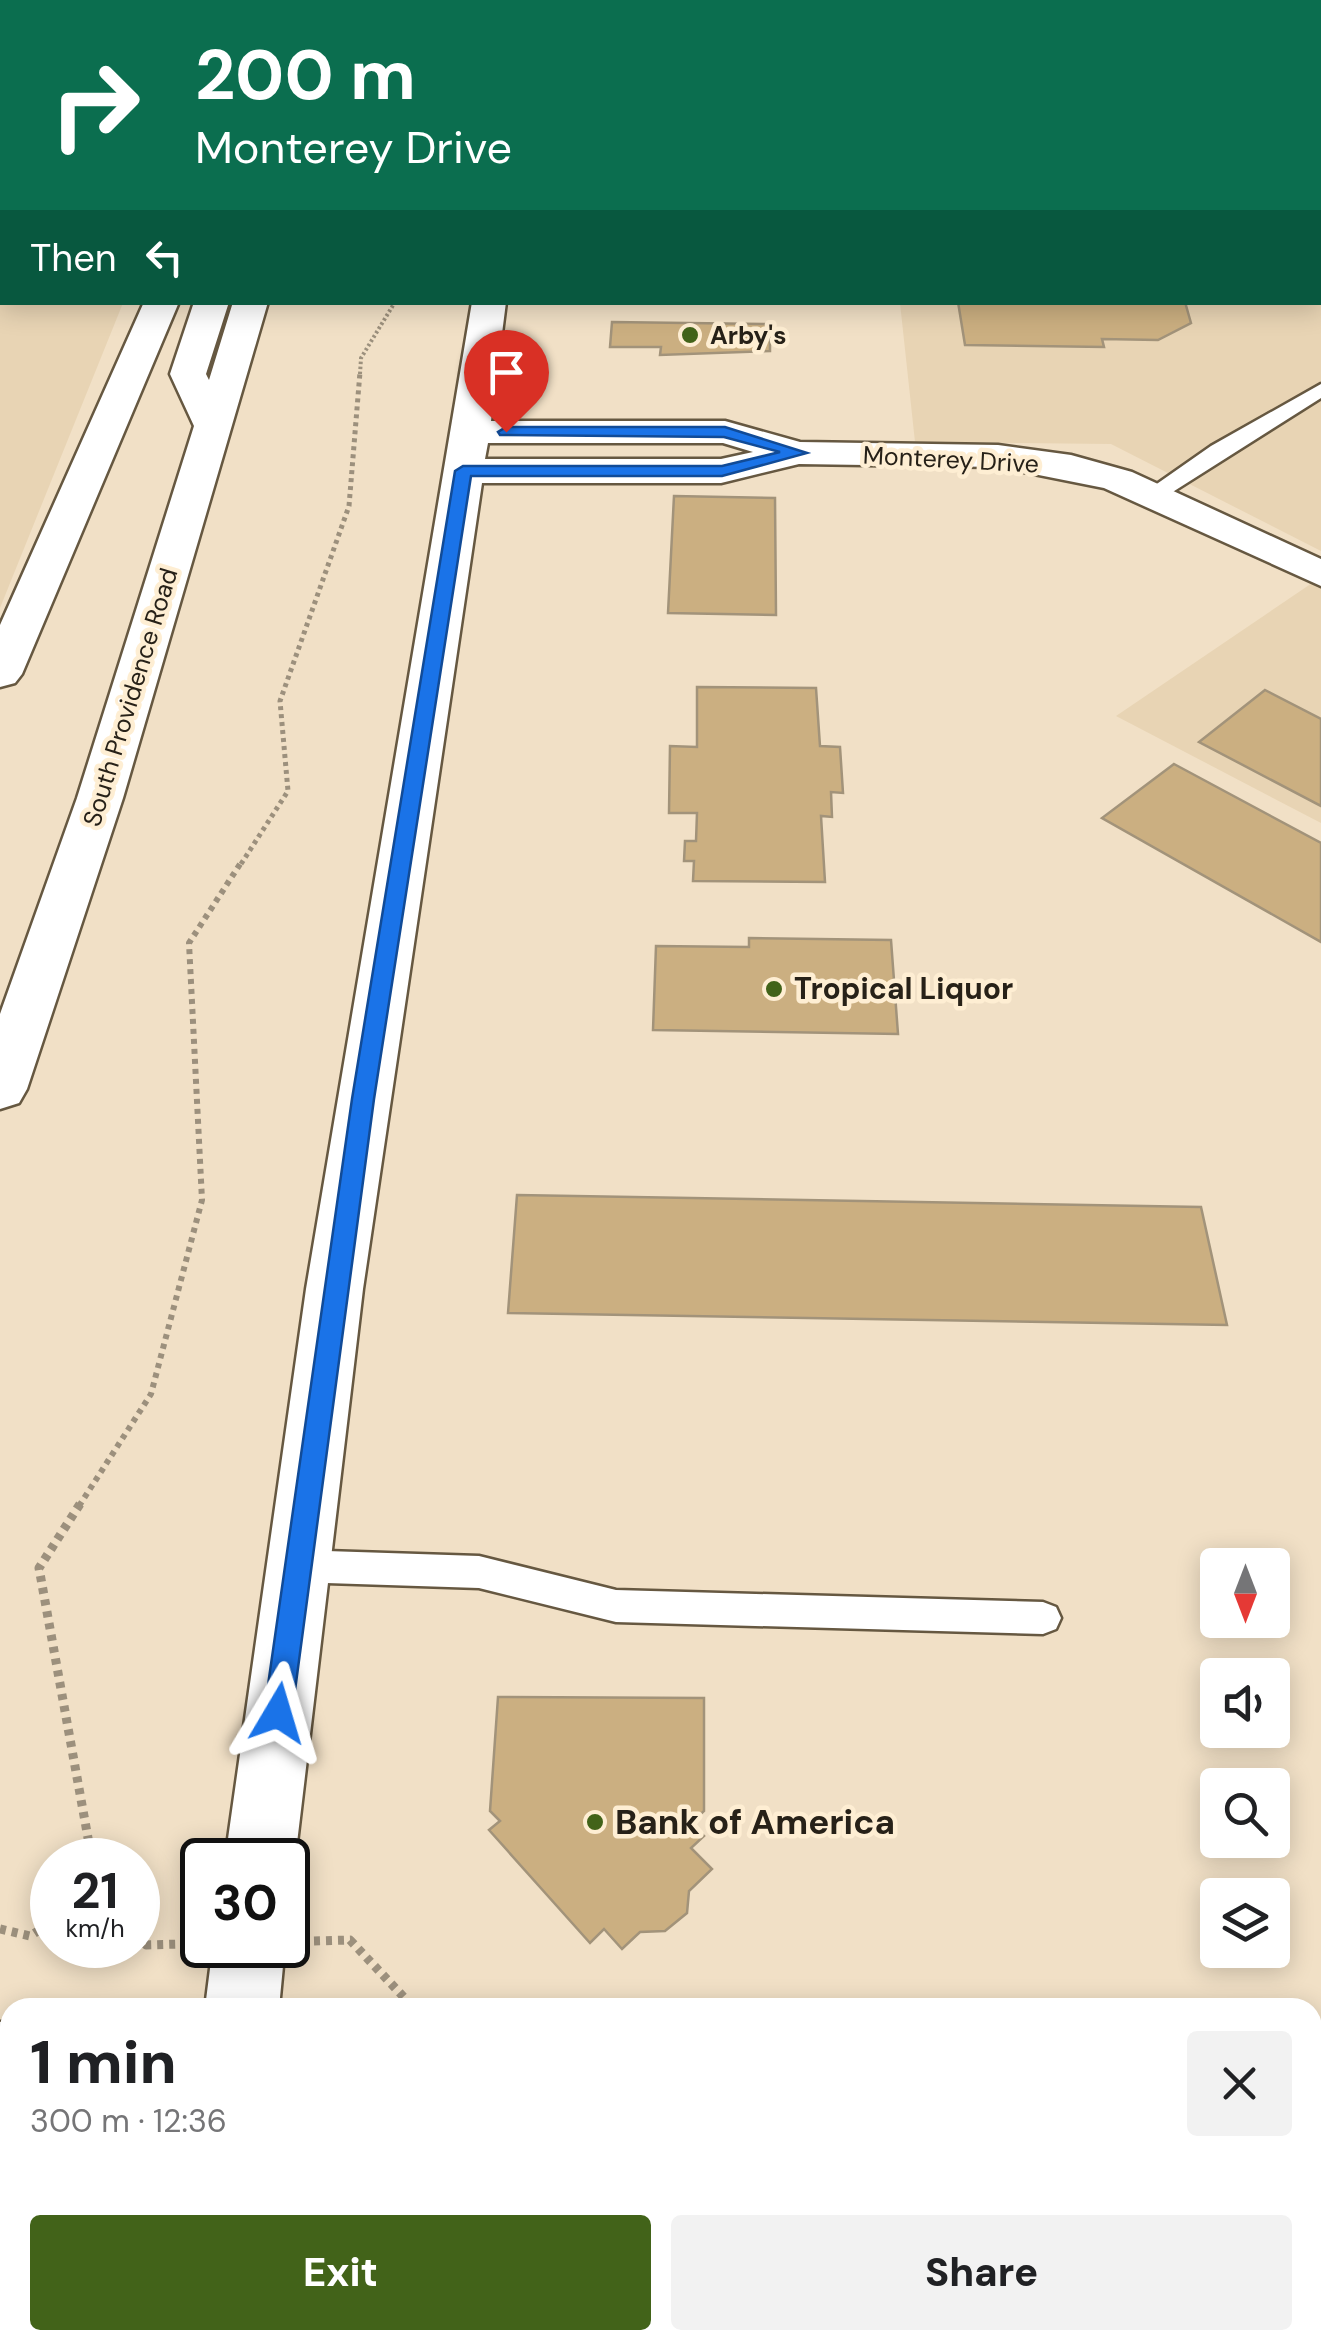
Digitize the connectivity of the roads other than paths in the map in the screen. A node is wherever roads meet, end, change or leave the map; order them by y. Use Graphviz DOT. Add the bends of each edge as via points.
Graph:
graph roads {
  1 [pos="161,305"];
  2 [pos="211,305"];
  3 [pos="250,305"];
  4 [pos="488,305"];
  5 [pos="1321,390"];
  6 [pos="213,426"];
  7 [pos="466,451"];
  8 [pos="1152,495"];
  9 [pos="1321,574"];
  10 [pos="0,674"];
  11 [pos="0,1088"];
  12 [pos="296,1566"];
  13 [pos="1043,1618"];
  14 [pos="263,1838"];
  15 [pos="263,1968"];
  16 [pos="247,1998"];
  1 -- 10 [label="street"];
  2 -- 6 [label="street" via="188,374"];
  3 -- 6 [label="street, South Providence Road"];
  4 -- 7 [label="street"];
  5 -- 8 [label="lane"];
  6 -- 11 [label="street, South Providence Road" via="100,798"];
  7 -- 8 [label="street, Monterey Drive" via="722,471 799,453 998,456 1071,466"];
  7 -- 12 [label="street"];
  8 -- 9 [label="street, Monterey Drive"];
  12 -- 13 [label="lane" via="479,1572 616,1606"];
  12 -- 14 [label="street"];
  15 -- 16 [label="street"];
}
